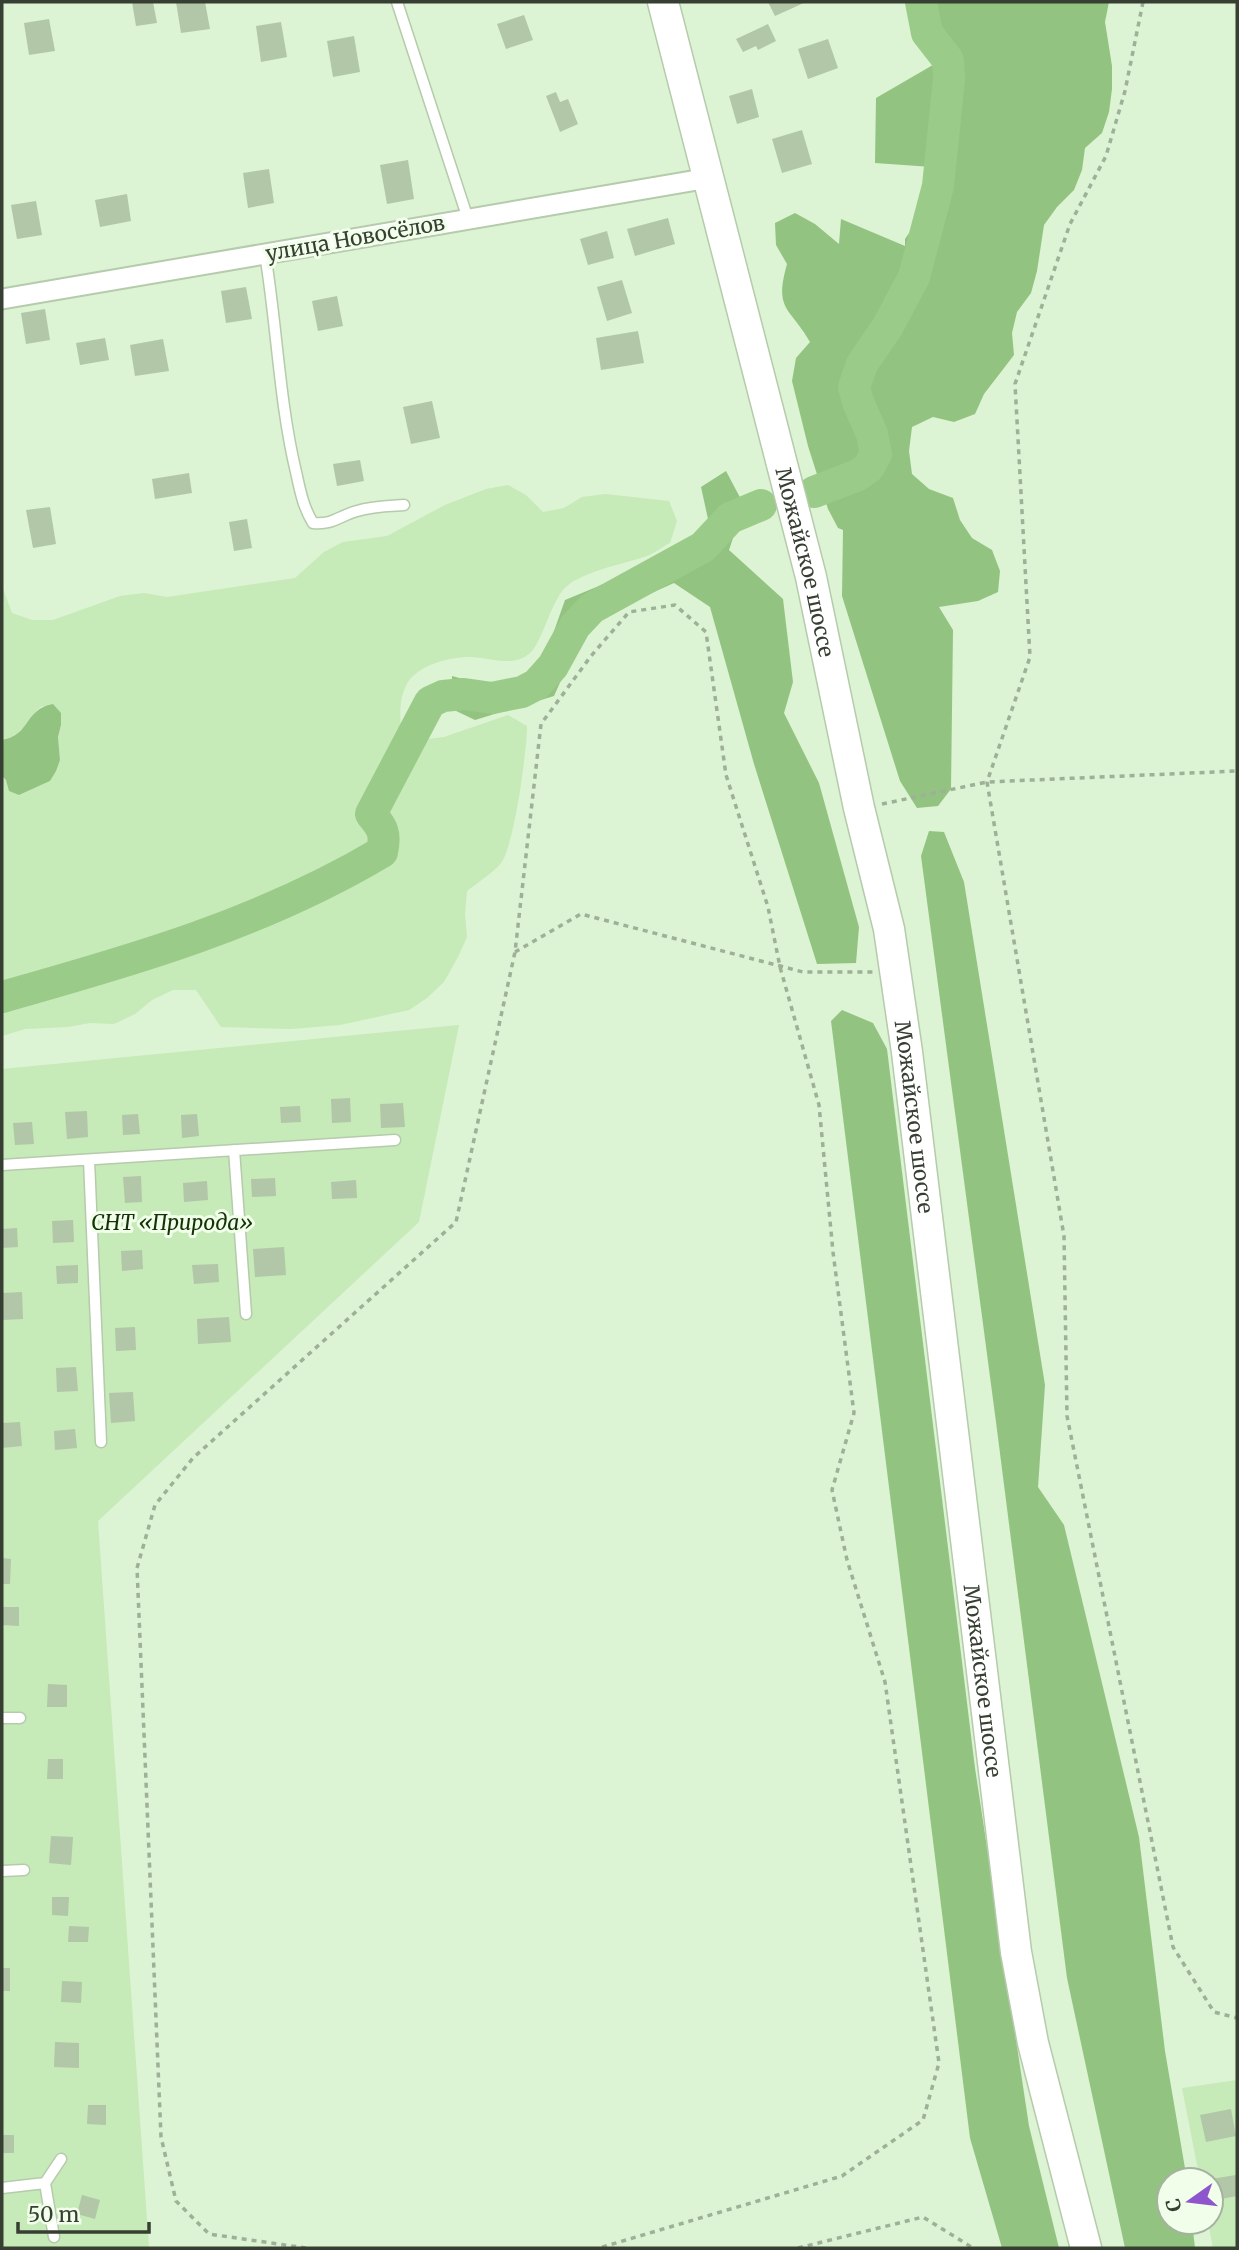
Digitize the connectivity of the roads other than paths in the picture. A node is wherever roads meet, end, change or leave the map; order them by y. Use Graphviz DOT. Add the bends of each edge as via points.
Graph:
graph roads {
  1 [pos="397,2"];
  2 [pos="663,2"];
  3 [pos="709,178"];
  4 [pos="468,219"];
  5 [pos="265,254"];
  6 [pos="2,299"];
  7 [pos="404,505"];
  8 [pos="395,1140"];
  9 [pos="234,1150"];
  10 [pos="89,1160"];
  11 [pos="2,1165"];
  12 [pos="246,1314"];
  13 [pos="101,1442"];
  14 [pos="2,1718"];
  15 [pos="20,1718"];
  16 [pos="24,1870"];
  17 [pos="2,1871"];
  18 [pos="61,2159"];
  19 [pos="45,2183"];
  20 [pos="2,2188"];
  21 [pos="54,2237"];
  22 [pos="1086,2248"];
  1 -- 4 [label="lane"];
  2 -- 3 [label="main road, Можайское шоссе"];
  3 -- 4 [label="street, улица Новосёлов"];
  3 -- 22 [label="main road, Можайское шоссе" via="811,577 896,972 1016,1952 1033,2043"];
  4 -- 5 [label="street, улица Новосёлов"];
  5 -- 6 [label="street, улица Новосёлов"];
  5 -- 7 [label="lane" via="287,434 305,511 313,523 328,524 356,511"];
  8 -- 9 [label="lane"];
  9 -- 10 [label="lane"];
  9 -- 12 [label="lane"];
  10 -- 11 [label="lane"];
  10 -- 13 [label="lane"];
  14 -- 15 [label="lane"];
  16 -- 17 [label="lane"];
  18 -- 19 [label="lane"];
  19 -- 20 [label="lane"];
  19 -- 21 [label="lane"];
}
